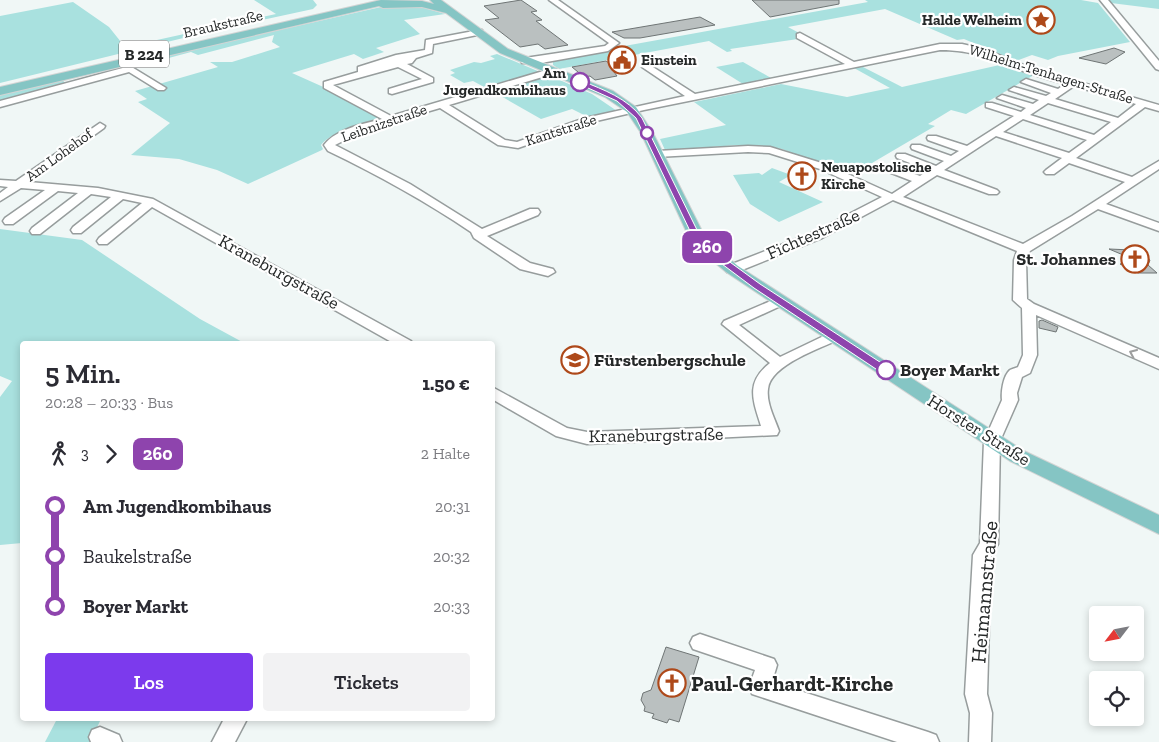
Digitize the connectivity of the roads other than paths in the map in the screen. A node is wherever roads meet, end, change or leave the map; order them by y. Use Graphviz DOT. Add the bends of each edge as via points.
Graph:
graph roads {
  1 [pos="380,0"];
  2 [pos="394,0"];
  3 [pos="553,0"];
  4 [pos="559,0"];
  5 [pos="1104,0"];
  6 [pos="440,2"];
  7 [pos="371,3"];
  8 [pos="356,6"];
  9 [pos="453,13"];
  10 [pos="479,32"];
  11 [pos="800,36"];
  12 [pos="615,43"];
  13 [pos="413,56"];
  14 [pos="525,61"];
  15 [pos="399,64"];
  16 [pos="645,65"];
  17 [pos="854,65"];
  18 [pos="550,66"];
  19 [pos="1159,67"];
  20 [pos="363,73"];
  21 [pos="1026,82"];
  22 [pos="1073,83"];
  23 [pos="161,88"];
  24 [pos="0,89"];
  25 [pos="1014,90"];
  26 [pos="392,91"];
  27 [pos="1059,92"];
  28 [pos="695,98"];
  29 [pos="1002,98"];
  30 [pos="1047,100"];
  31 [pos="1144,103"];
  32 [pos="0,104"];
  33 [pos="441,104"];
  34 [pos="989,105"];
  35 [pos="1159,107"];
  36 [pos="1035,108"];
  37 [pos="632,110"];
  38 [pos="1022,116"];
  39 [pos="390,119"];
  40 [pos="1118,121"];
  41 [pos="100,126"];
  42 [pos="996,133"];
  43 [pos="932,138"];
  44 [pos="1095,139"];
  45 [pos="916,147"];
  46 [pos="967,150"];
  47 [pos="657,154"];
  48 [pos="901,156"];
  49 [pos="1069,158"];
  50 [pos="952,160"];
  51 [pos="1159,164"];
  52 [pos="885,167"];
  53 [pos="937,170"];
  54 [pos="1050,172"];
  55 [pos="920,180"];
  56 [pos="1134,181"];
  57 [pos="0,183"];
  58 [pos="19,185"];
  59 [pos="55,188"];
  60 [pos="89,190"];
  61 [pos="993,192"];
  62 [pos="121,195"];
  63 [pos="892,196"];
  64 [pos="0,198"];
  65 [pos="151,202"];
  66 [pos="1098,205"];
  67 [pos="534,212"];
  68 [pos="9,221"];
  69 [pos="1159,227"];
  70 [pos="77,230"];
  71 [pos="36,231"];
  72 [pos="478,235"];
  73 [pos="103,241"];
  74 [pos="1024,249"];
  75 [pos="732,269"];
  76 [pos="548,272"];
  77 [pos="780,301"];
  78 [pos="1028,307"];
  79 [pos="835,336"];
  80 [pos="401,341"];
  81 [pos="779,363"];
  82 [pos="1159,364"];
  83 [pos="495,394"];
  84 [pos="992,441"];
  85 [pos="1159,525"];
  86 [pos="700,643"];
  87 [pos="235,721"];
  88 [pos="223,742"];
  89 [pos="928,742"];
  90 [pos="980,742"];
  1 -- 8 [label="main road, Braukstraße / B 224"];
  2 -- 7 [label="main road, Braukstraße / B 224"];
  3 -- 12 [label="street"];
  4 -- 12 [label="street" via="617,40"];
  5 -- 19 [label="street"];
  6 -- 9 [label="main road, Horster Straße"];
  7 -- 8 [label="main road"];
  7 -- 9 [label="main road" via="422,4"];
  7 -- 24 [label="main road, Braukstraße / B 224"];
  8 -- 24 [label="main road, Braukstraße / B 224"];
  9 -- 10 [label="main road, Horster Straße"];
  10 -- 13 [label="street" via="429,42 430,51"];
  10 -- 14 [label="main road, Horster Straße" via="504,51"];
  11 -- 17 [label="street"];
  12 -- 14 [label="street"];
  12 -- 18 [label="street, Leibnizstraße"];
  13 -- 15 [label="street"];
  13 -- 20 [label="street" via="361,69"];
  14 -- 18 [label="main road, Horster Straße"];
  15 -- 20 [label="street"];
  15 -- 26 [label="street" via="430,80"];
  16 -- 28 [label="street"];
  17 -- 22 [label="street, Wilhelm-Tenhagen-Straße" via="940,47 962,47"];
  17 -- 28 [label="street, Wilhelm-Tenhagen-Straße"];
  18 -- 33 [label="street, Leibnizstraße"];
  18 -- 37 [label="main road, Horster Straße" via="609,94"];
  20 -- 39 [label="street" via="327,86"];
  21 -- 27 [label="street"];
  22 -- 27 [label="street"];
  22 -- 31 [label="street, Wilhelm-Tenhagen-Straße"];
  23 -- 32 [label="street" via="130,69"];
  25 -- 30 [label="street"];
  27 -- 30 [label="street"];
  28 -- 37 [label="street, Wilhelm-Tenhagen-Straße"];
  29 -- 36 [label="street"];
  30 -- 36 [label="street"];
  30 -- 40 [label="street"];
  31 -- 35 [label="street, Wilhelm-Tenhagen-Straße"];
  31 -- 40 [label="street"];
  33 -- 37 [label="street, Kantstraße" via="499,142 511,145"];
  33 -- 39 [label="street, Leibnizstraße"];
  34 -- 38 [label="street"];
  36 -- 38 [label="street"];
  37 -- 47 [label="main road, Horster Straße"];
  38 -- 42 [label="street"];
  38 -- 44 [label="street"];
  39 -- 72 [label="street, Leibnizstraße" via="347,134 329,145 422,194 476,230"];
  40 -- 44 [label="street"];
  41 -- 58 [label="street, Am Lohehof"];
  42 -- 46 [label="street"];
  42 -- 49 [label="street"];
  43 -- 46 [label="street"];
  44 -- 49 [label="street"];
  45 -- 50 [label="street"];
  46 -- 50 [label="street"];
  47 -- 63 [label="street" via="770,150 824,167"];
  47 -- 75 [label="main road, Horster Straße" via="694,233"];
  48 -- 53 [label="street"];
  49 -- 54 [label="street"];
  49 -- 56 [label="street"];
  50 -- 53 [label="street"];
  51 -- 56 [label="street"];
  52 -- 55 [label="street"];
  53 -- 55 [label="street"];
  53 -- 61 [label="street"];
  55 -- 63 [label="street"];
  56 -- 66 [label="street"];
  57 -- 58 [label="street, Kraneburgstraße"];
  58 -- 59 [label="street, Kraneburgstraße"];
  58 -- 64 [label="street"];
  59 -- 60 [label="street, Kraneburgstraße"];
  59 -- 68 [label="street"];
  60 -- 62 [label="street, Kraneburgstraße"];
  60 -- 71 [label="street"];
  62 -- 65 [label="street, Kraneburgstraße"];
  62 -- 70 [label="street"];
  63 -- 74 [label="street"];
  63 -- 75 [label="street, Fichtestraße" via="818,235"];
  65 -- 73 [label="street"];
  65 -- 80 [label="street, Kraneburgstraße"];
  66 -- 69 [label="street"];
  66 -- 74 [label="street"];
  67 -- 72 [label="street"];
  72 -- 76 [label="street, Leibnizstraße" via="526,266"];
  74 -- 78 [label="street" via="1020,260 1020,300"];
  75 -- 77 [label="main road, Horster Straße"];
  77 -- 79 [label="main road, Horster Straße"];
  77 -- 81 [label="street" via="729,324"];
  82 -- 78 [label="street, one-way"];
  78 -- 84 [label="street" via="1030,355 1025,370 1015,374 1010,400"];
  79 -- 81 [label="street"];
  79 -- 84 [label="main road, Horster Straße"];
  81 -- 83 [label="street, Kraneburgstraße" via="760,385 770,431 587,438 562,432"];
  84 -- 85 [label="main road, Horster Straße"];
  84 -- 90 [label="street, Heimannstraße" via="989,544 982,555 976,694 981,713"];
  86 -- 89 [label="street" via="767,665 760,687"];
  87 -- 88 [label="street"];
}
